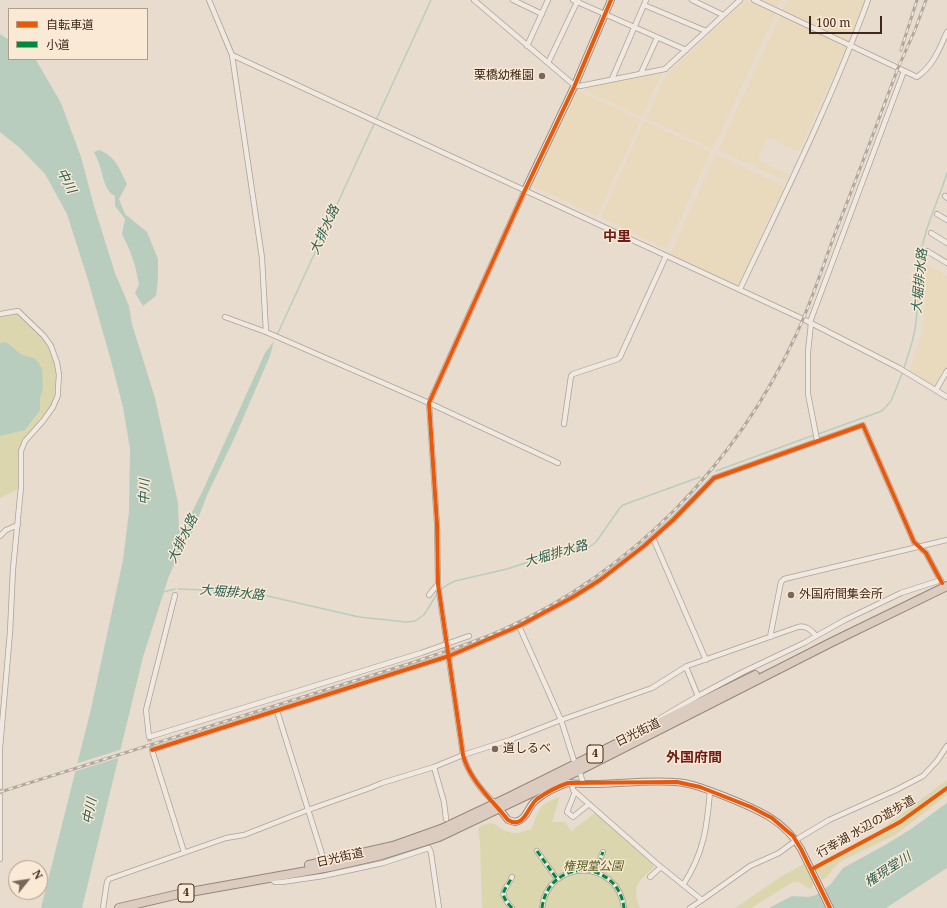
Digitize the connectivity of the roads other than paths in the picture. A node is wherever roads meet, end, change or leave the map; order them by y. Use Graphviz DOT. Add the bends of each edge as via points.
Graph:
graph roads {
  1 [pos="209,0"];
  2 [pos="474,0"];
  3 [pos="514,0"];
  4 [pos="548,0"];
  5 [pos="611,0"];
  6 [pos="692,0"];
  7 [pos="740,0"];
  8 [pos="754,0"];
  9 [pos="868,0"];
  10 [pos="576,1"];
  11 [pos="645,2"];
  12 [pos="542,14"];
  13 [pos="723,14"];
  14 [pos="604,15"];
  15 [pos="634,27"];
  16 [pos="706,31"];
  17 [pos="947,32"];
  18 [pos="657,38"];
  19 [pos="852,45"];
  20 [pos="527,46"];
  21 [pos="686,50"];
  22 [pos="232,55"];
  23 [pos="548,63"];
  24 [pos="904,71"];
  25 [pos="641,74"];
  26 [pos="612,80"];
  27 [pos="574,85"];
  28 [pos="525,190"];
  29 [pos="937,214"];
  30 [pos="947,220"];
  31 [pos="931,233"];
  32 [pos="947,243"];
  33 [pos="927,251"];
  34 [pos="666,256"];
  35 [pos="947,263"];
  36 [pos="740,289"];
  37 [pos="0,314"];
  38 [pos="225,318"];
  39 [pos="811,322"];
  40 [pos="268,333"];
  41 [pos="947,371"];
  42 [pos="936,390"];
  43 [pos="947,397"];
  44 [pos="429,403"];
  45 [pos="564,424"];
  46 [pos="817,440"];
  47 [pos="558,463"];
  48 [pos="18,525"];
  49 [pos="0,536"];
  50 [pos="652,538"];
  51 [pos="947,540"];
  52 [pos="917,546"];
  53 [pos="944,582"];
  54 [pos="438,584"];
  55 [pos="175,595"];
  56 [pos="429,595"];
  57 [pos="519,626"];
  58 [pos="469,636"];
  59 [pos="816,636"];
  60 [pos="770,637"];
  61 [pos="447,643"];
  62 [pos="449,656"];
  63 [pos="706,660"];
  64 [pos="686,666"];
  65 [pos="698,696"];
  66 [pos="277,710"];
  67 [pos="561,720"];
  68 [pos="660,722"];
  69 [pos="947,746"];
  70 [pos="464,756"];
  71 [pos="574,761"];
  72 [pos="434,767"];
  73 [pos="580,773"];
  74 [pos="0,782"];
  75 [pos="583,783"];
  76 [pos="572,784"];
  77 [pos="0,787"];
  78 [pos="710,791"];
  79 [pos="575,792"];
  80 [pos="0,796"];
  81 [pos="589,804"];
  82 [pos="497,806"];
  83 [pos="308,810"];
  84 [pos="446,819"];
  85 [pos="796,841"];
  86 [pos="537,851"];
  87 [pos="184,852"];
  88 [pos="603,852"];
  89 [pos="322,854"];
  90 [pos="0,859"];
  91 [pos="661,867"];
  92 [pos="595,872"];
  93 [pos="269,876"];
  94 [pos="512,877"];
  95 [pos="650,877"];
  96 [pos="557,879"];
  97 [pos="683,885"];
  98 [pos="702,900"];
  99 [pos="103,908"];
  100 [pos="119,908"];
  101 [pos="439,908"];
  102 [pos="512,908"];
  103 [pos="542,908"];
  104 [pos="624,908"];
  105 [pos="690,908"];
  106 [pos="830,908"];
  1 -- 22 [label="street"];
  2 -- 20 [label="street"];
  3 -- 12 [label="street"];
  4 -- 12 [label="street"];
  5 -- 14 [label="street"];
  6 -- 13 [label="street"];
  7 -- 13 [label="street"];
  8 -- 19 [label="street"];
  9 -- 19 [label="street"];
  10 -- 14 [label="street"];
  10 -- 23 [label="street"];
  11 -- 15 [label="street"];
  11 -- 16 [label="street"];
  12 -- 20 [label="street"];
  13 -- 16 [label="street"];
  14 -- 15 [label="street"];
  14 -- 27 [label="street"];
  15 -- 18 [label="street"];
  15 -- 26 [label="street"];
  16 -- 21 [label="street"];
  17 -- 24 [label="street" via="934,60 924,72 917,77"];
  18 -- 21 [label="street"];
  18 -- 25 [label="street"];
  19 -- 24 [label="street"];
  19 -- 36 [label="street"];
  20 -- 23 [label="street"];
  21 -- 25 [label="street" via="665,69"];
  22 -- 28 [label="street"];
  22 -- 40 [label="street" via="262,258"];
  23 -- 27 [label="street"];
  24 -- 39 [label="street"];
  25 -- 26 [label="street"];
  26 -- 27 [label="street" via="584,86"];
  27 -- 28 [label="street"];
  28 -- 34 [label="street"];
  28 -- 44 [label="street"];
  29 -- 30 [label="street"];
  31 -- 32 [label="street"];
  33 -- 35 [label="street"];
  34 -- 36 [label="street"];
  34 -- 45 [label="street" via="620,357 571,376"];
  36 -- 39 [label="street"];
  37 -- 48 [label="street" via="18,311 44,336 51,346 59,375 58,395 54,407 25,441 21,452"];
  38 -- 40 [label="street"];
  39 -- 42 [label="street"];
  39 -- 46 [label="street" via="808,394"];
  40 -- 44 [label="street"];
  41 -- 42 [label="street"];
  42 -- 43 [label="street"];
  44 -- 47 [label="street"];
  44 -- 54 [label="street"];
  46 -- 50 [label="street" via="714,478"];
  46 -- 52 [label="street" via="863,425"];
  48 -- 49 [label="street"];
  48 -- 74 [label="street" via="2,716"];
  50 -- 57 [label="street" via="600,580"];
  50 -- 63 [label="street"];
  51 -- 52 [label="street"];
  52 -- 53 [label="street" via="926,554"];
  52 -- 60 [label="street" via="784,579 781,582"];
  53 -- 59 [label="street" via="901,593"];
  53 -- 68 [label="highway, 日光街道 / 4"];
  53 -- 82 [label="highway, 日光街道 / 4" via="582,769"];
  54 -- 56 [label="street"];
  54 -- 61 [label="street"];
  55 -- 61 [label="street" via="146,710 149,738"];
  57 -- 62 [label="street"];
  57 -- 67 [label="street"];
  58 -- 61 [label="street"];
  59 -- 60 [label="street" via="801,626"];
  59 -- 65 [label="street"];
  60 -- 63 [label="street"];
  61 -- 62 [label="street"];
  62 -- 66 [label="street"];
  62 -- 70 [label="street"];
  63 -- 64 [label="street"];
  64 -- 65 [label="street"];
  64 -- 67 [label="street" via="652,688"];
  65 -- 68 [label="street" via="658,719"];
  66 -- 83 [label="street"];
  66 -- 87 [label="street" via="152,750"];
  67 -- 70 [label="street"];
  67 -- 71 [label="street"];
  68 -- 82 [label="highway, 日光街道 / 4"];
  69 -- 85 [label="street" via="938,761 923,776 829,820"];
  70 -- 72 [label="street"];
  70 -- 82 [label="street" via="475,780"];
  72 -- 83 [label="street"];
  72 -- 84 [label="street"];
  73 -- 75 [label="street"];
  74 -- 77 [label="street"];
  75 -- 76 [label="street"];
  75 -- 78 [label="street" via="677,782"];
  76 -- 79 [label="street"];
  76 -- 82 [label="street" via="556,787 535,800 524,818 519,821 511,822"];
  78 -- 85 [label="street" via="764,813 780,824"];
  78 -- 97 [label="street" via="708,820 700,854"];
  79 -- 81 [label="street"];
  79 -- 81 [label="street" via="567,812 573,817"];
  80 -- 90 [label="street"];
  81 -- 91 [label="street"];
  82 -- 93 [label="highway, 日光街道 / 4" via="403,843"];
  83 -- 87 [label="street" via="244,835 226,838"];
  83 -- 89 [label="street"];
  85 -- 98 [label="street" via="779,854 750,866"];
  85 -- 106 [label="street"];
  86 -- 96 [label="street"];
  87 -- 99 [label="street" via="108,879"];
  88 -- 92 [label="street"];
  91 -- 95 [label="street"];
  91 -- 97 [label="street"];
  92 -- 96 [label="street" via="576,871"];
  92 -- 104 [label="street" via="617,888"];
  93 -- 100 [label="highway, 日光街道 / 4"];
  93 -- 101 [label="street" via="275,882 282,882 323,876 383,863 429,848"];
  94 -- 102 [label="street" via="504,893"];
  96 -- 103 [label="street" via="546,892"];
  97 -- 98 [label="street"];
  98 -- 105 [label="street"];
}
